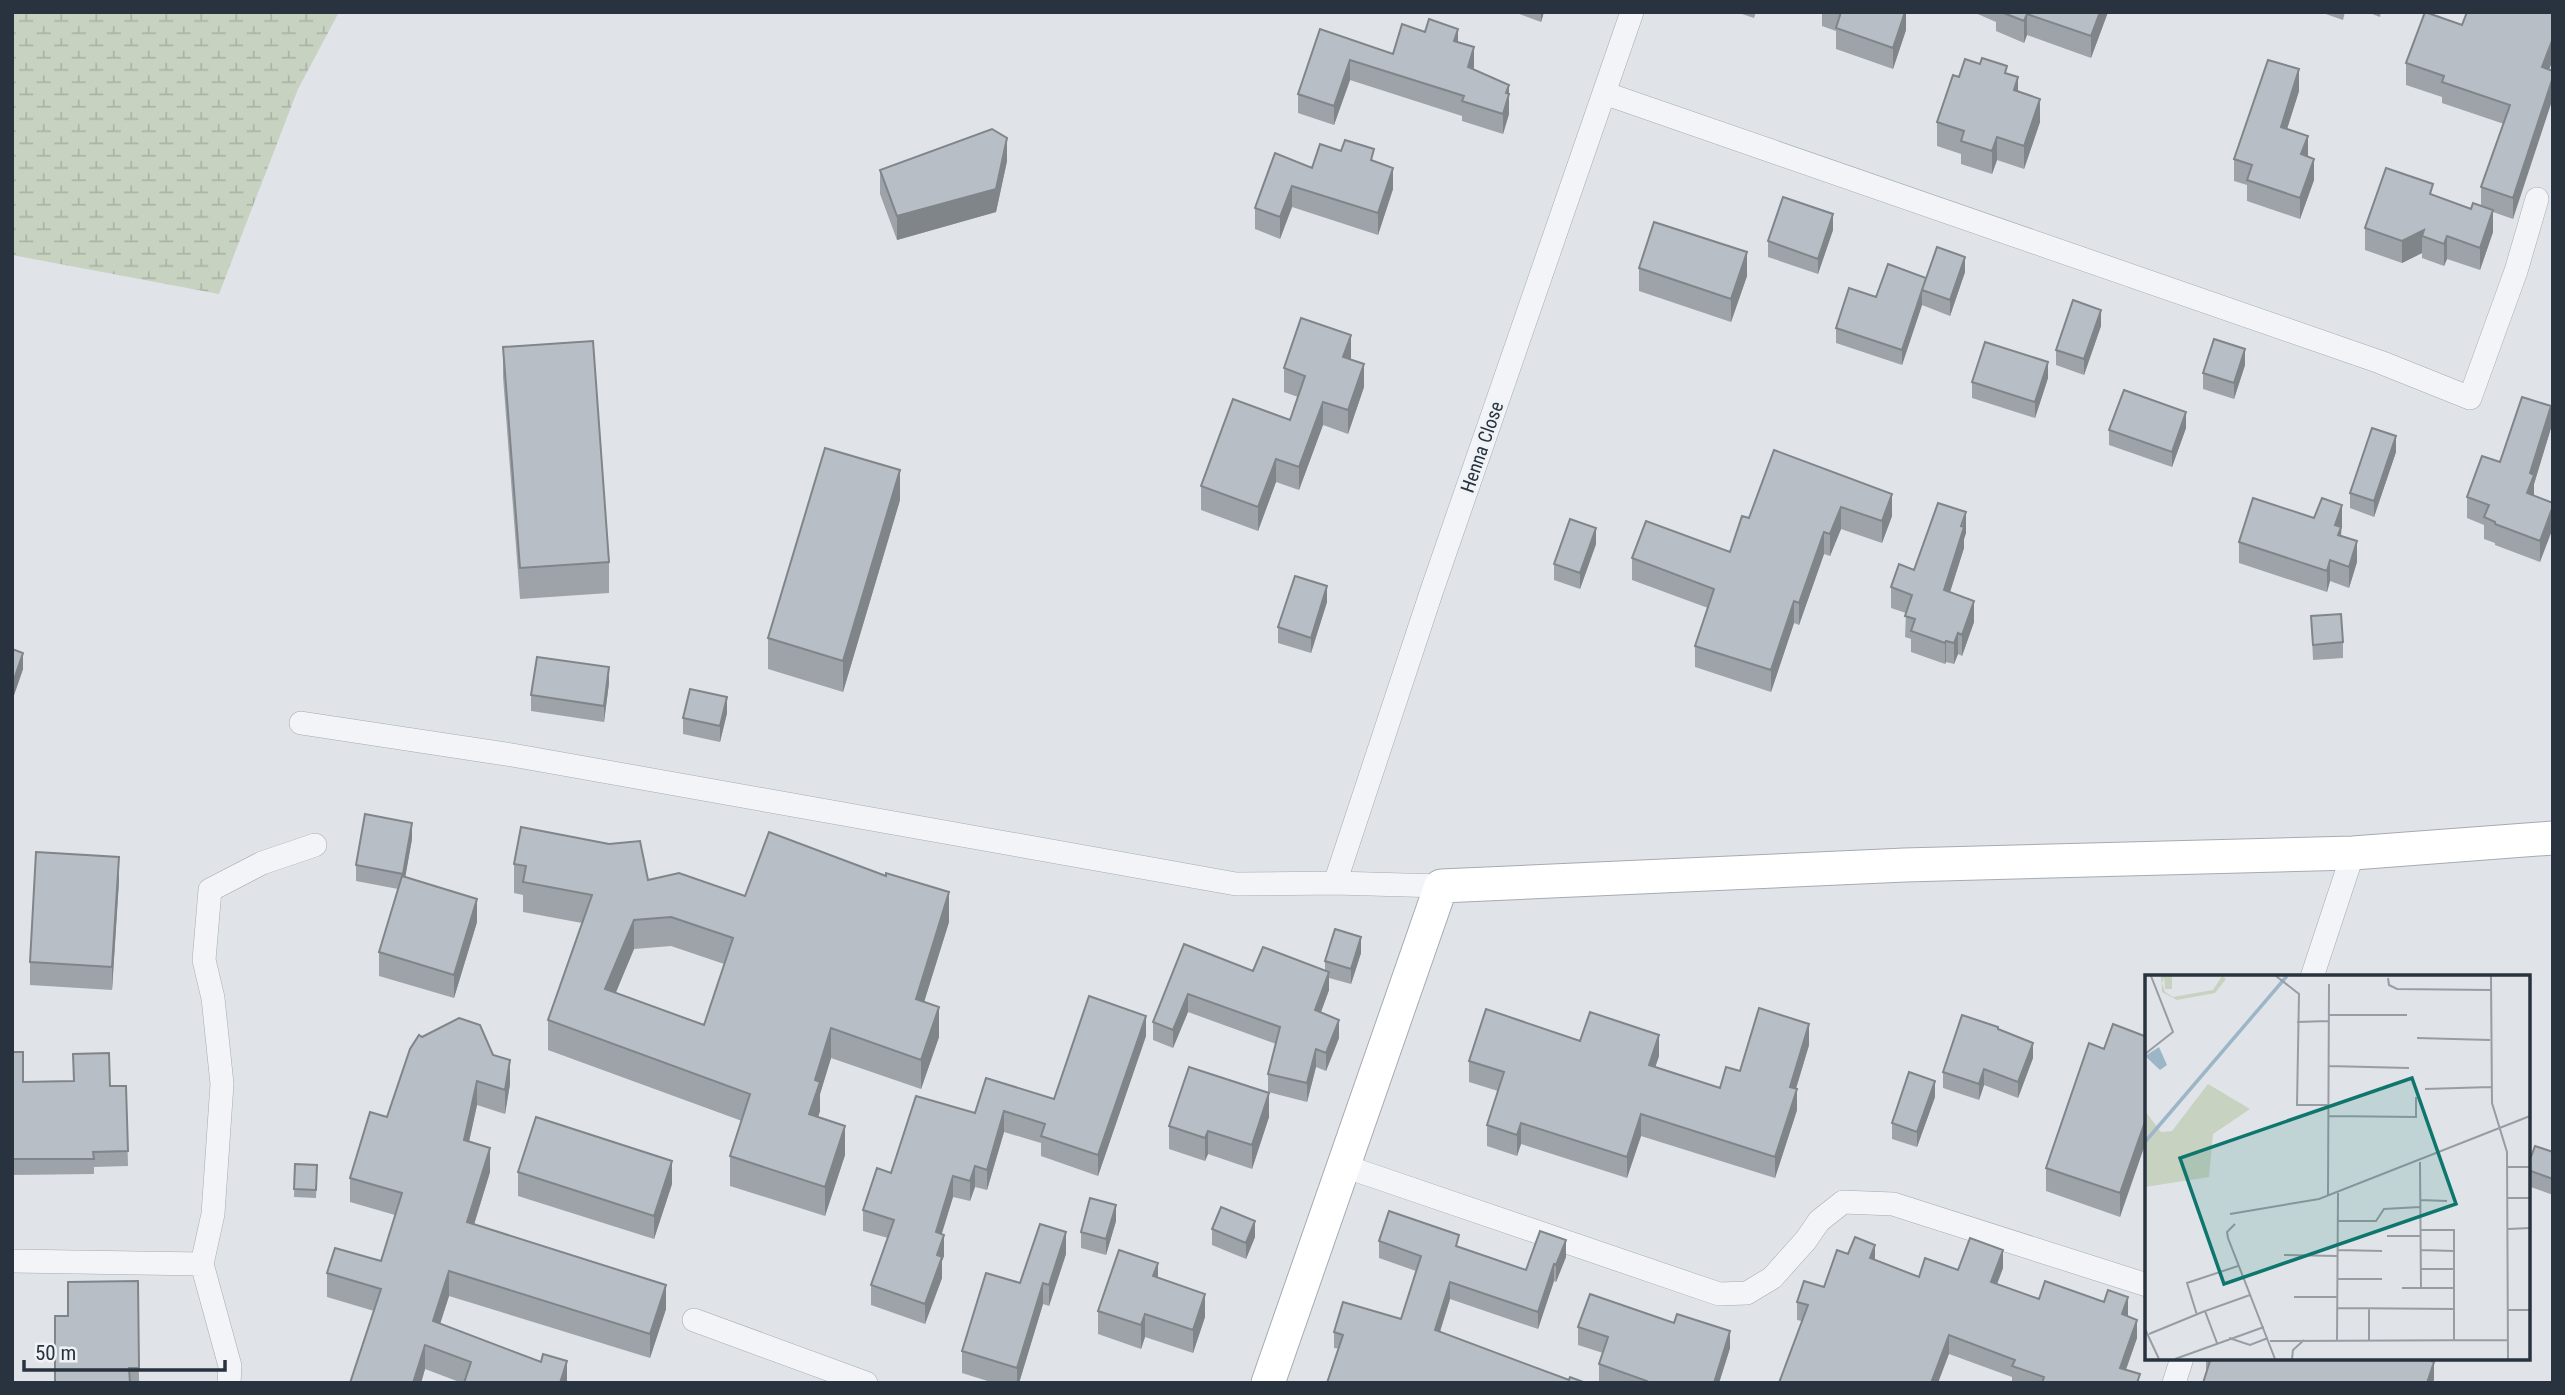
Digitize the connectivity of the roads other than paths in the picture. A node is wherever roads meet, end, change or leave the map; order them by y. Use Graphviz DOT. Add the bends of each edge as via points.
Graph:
graph roads {
  1 [pos="1632,12"];
  2 [pos="1604,93"];
  3 [pos="2537,199"];
  4 [pos="301,723"];
  5 [pos="2553,838"];
  6 [pos="315,845"];
  7 [pos="2353,853"];
  8 [pos="1335,883"];
  9 [pos="1441,886"];
  10 [pos="2313,975"];
  11 [pos="1344,1166"];
  12 [pos="12,1262"];
  13 [pos="202,1264"];
  14 [pos="2145,1285"];
  15 [pos="694,1320"];
  16 [pos="2181,1360"];
  17 [pos="229,1383"];
  18 [pos="866,1383"];
  19 [pos="1268,1383"];
  20 [pos="2174,1383"];
  1 -- 2 [label="street, Henna Close"];
  2 -- 3 [label="street" via="2380,362 2470,398"];
  2 -- 8 [label="street, Henna Close"];
  4 -- 8 [label="street" via="512,755 1236,884"];
  5 -- 7 [label="street"];
  6 -- 13 [label="street" via="262,863 210,890 204,960 222,1084 213,1214"];
  7 -- 9 [label="street" via="1905,865"];
  7 -- 10 [label="street"];
  8 -- 9 [label="street"];
  9 -- 11 [label="street"];
  11 -- 14 [label="street" via="1719,1294 1747,1293 1772,1278 1819,1221 1843,1202 1893,1204"];
  11 -- 19 [label="street"];
  12 -- 13 [label="street"];
  13 -- 17 [label="street" via="230,1366"];
  15 -- 18 [label="street"];
  16 -- 20 [label="street"];
}
